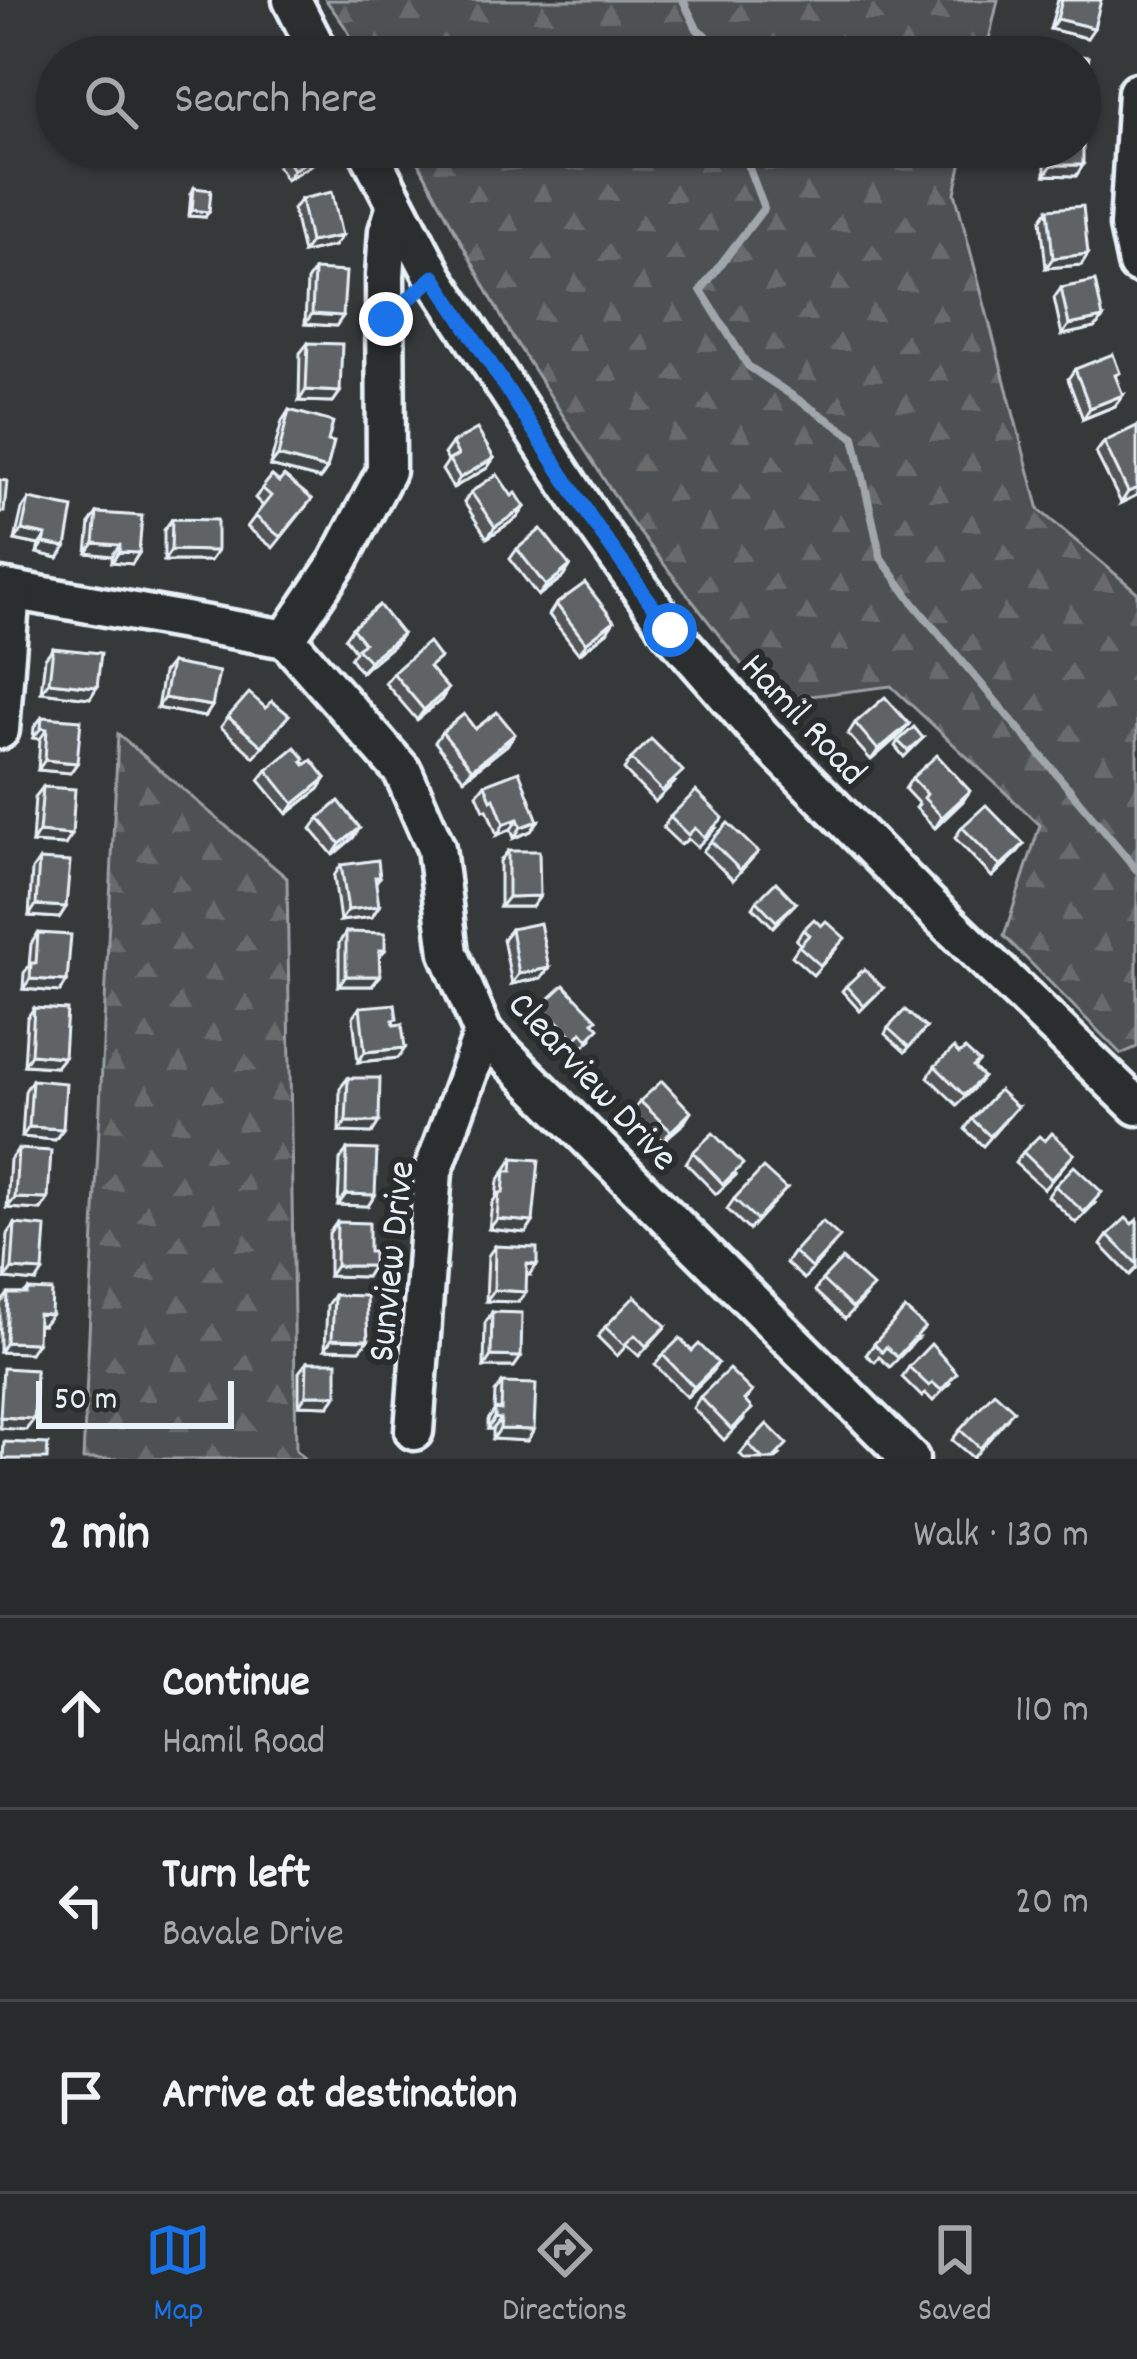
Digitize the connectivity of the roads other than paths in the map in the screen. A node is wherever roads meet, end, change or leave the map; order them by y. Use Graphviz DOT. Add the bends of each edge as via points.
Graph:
graph roads {
  1 [pos="292,0"];
  2 [pos="310,36"];
  3 [pos="1137,92"];
  4 [pos="377,168"];
  5 [pos="396,206"];
  6 [pos="1137,264"];
  7 [pos="434,277"];
  8 [pos="386,319"];
  9 [pos="6,589"];
  10 [pos="286,639"];
  11 [pos="0,730"];
  12 [pos="483,1034"];
  13 [pos="1137,1106"];
  14 [pos="414,1431"];
  15 [pos="910,1459"];
  1 -- 2 [label="street"];
  3 -- 6 [label="street" via="1129,226"];
  4 -- 5 [label="street, Hamil Road"];
  5 -- 7 [label="street, Hamil Road"];
  5 -- 8 [label="street"];
  7 -- 8 [label="street"];
  7 -- 13 [label="street, Hamil Road" via="670,630 762,736"];
  8 -- 10 [label="street" via="386,471"];
  9 -- 10 [label="street"];
  9 -- 11 [label="street"];
  10 -- 12 [label="street, Clearview Drive" via="403,772 436,848 449,953"];
  12 -- 14 [label="street, Sunview Drive" via="434,1171"];
  12 -- 15 [label="street, Clearview Drive"];
}
